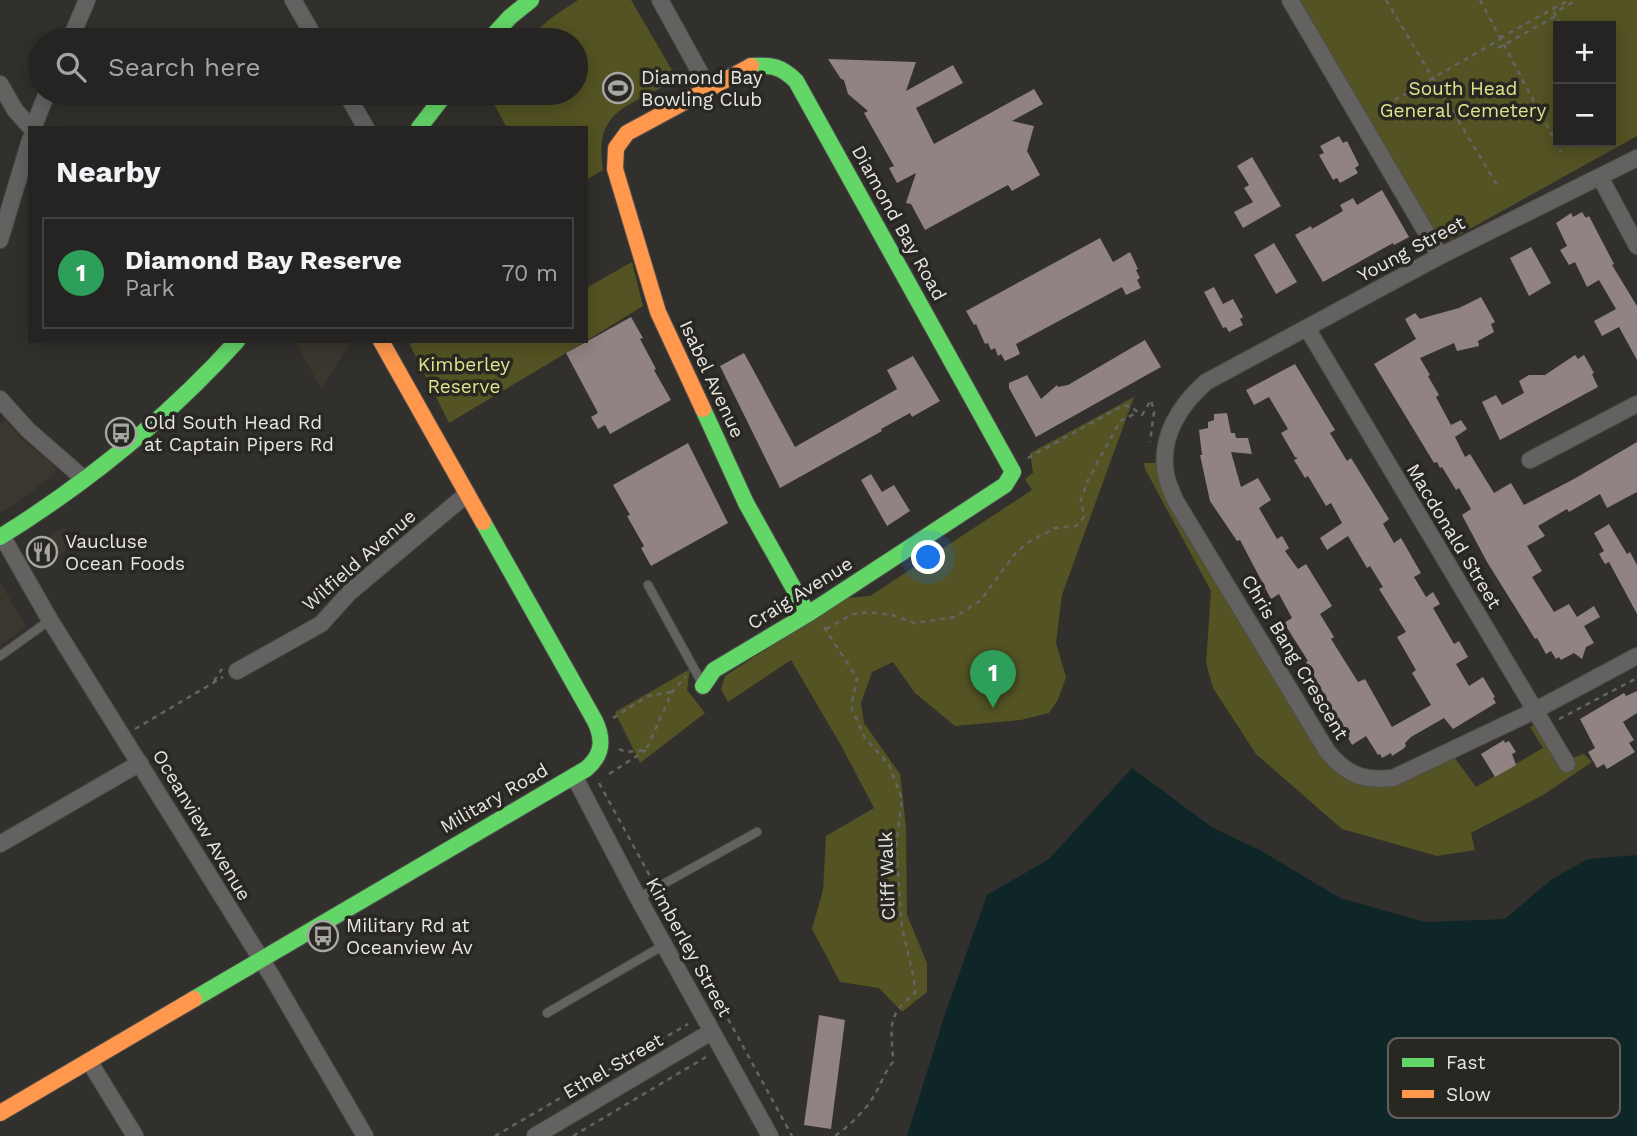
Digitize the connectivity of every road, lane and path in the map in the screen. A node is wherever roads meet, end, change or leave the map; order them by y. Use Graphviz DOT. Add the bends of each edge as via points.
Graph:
graph roads {
  1 [pos="87,0"];
  2 [pos="293,0"];
  3 [pos="531,0"];
  4 [pos="660,0"];
  5 [pos="1290,0"];
  6 [pos="1385,0"];
  7 [pos="1480,0"];
  8 [pos="1569,0"];
  9 [pos="1577,0"];
  10 [pos="1554,13"];
  11 [pos="1558,21"];
  12 [pos="75,28"];
  13 [pos="309,28"];
  14 [pos="500,28"];
  15 [pos="1500,38"];
  16 [pos="1504,45"];
  17 [pos="1498,48"];
  18 [pos="1433,78"];
  19 [pos="0,84"];
  20 [pos="708,87"];
  21 [pos="42,105"];
  22 [pos="353,105"];
  23 [pos="437,105"];
  24 [pos="1377,110"];
  25 [pos="30,126"];
  26 [pos="33,126"];
  27 [pos="365,126"];
  28 [pos="421,126"];
  29 [pos="28,147"];
  30 [pos="617,148"];
  31 [pos="1561,152"];
  32 [pos="1637,158"];
  33 [pos="1600,177"];
  34 [pos="1497,185"];
  35 [pos="0,240"];
  36 [pos="1637,246"];
  37 [pos="1440,256"];
  38 [pos="1307,328"];
  39 [pos="235,343"];
  40 [pos="382,343"];
  41 [pos="1206,382"];
  42 [pos="0,399"];
  43 [pos="1637,404"];
  44 [pos="1136,412"];
  45 [pos="1150,454"];
  46 [pos="1530,460"];
  47 [pos="1013,472"];
  48 [pos="84,479"];
  49 [pos="467,494"];
  50 [pos="1,536"];
  51 [pos="648,585"];
  52 [pos="811,612"];
  53 [pos="50,620"];
  54 [pos="826,629"];
  55 [pos="0,656"];
  56 [pos="1637,656"];
  57 [pos="237,671"];
  58 [pos="1637,678"];
  59 [pos="703,686"];
  60 [pos="672,692"];
  61 [pos="1534,711"];
  62 [pos="612,718"];
  63 [pos="1545,727"];
  64 [pos="123,735"];
  65 [pos="602,740"];
  66 [pos="646,750"];
  67 [pos="140,763"];
  68 [pos="1567,764"];
  69 [pos="574,776"];
  70 [pos="757,832"];
  71 [pos="0,844"];
  72 [pos="652,880"];
  73 [pos="658,892"];
  74 [pos="638,898"];
  75 [pos="664,945"];
  76 [pos="260,960"];
  77 [pos="547,1013"];
  78 [pos="688,1024"];
  79 [pos="711,1032"];
  80 [pos="706,1056"];
  81 [pos="89,1061"];
  82 [pos="0,1113"];
  83 [pos="135,1136"];
  84 [pos="365,1136"];
  85 [pos="495,1136"];
  86 [pos="535,1136"];
  87 [pos="573,1136"];
  88 [pos="770,1136"];
  89 [pos="792,1136"];
  90 [pos="835,1136"];
  1 -- 12 [label="street"];
  2 -- 13 [label="street"];
  3 -- 14 [label="street"];
  4 -- 20 [label="street"];
  5 -- 37 [label="street"];
  6 -- 18 [label="path"];
  7 -- 15 [label="path"];
  8 -- 10 [label="path"];
  9 -- 10 [label="path"];
  10 -- 11 [label="path"];
  10 -- 15 [label="path"];
  10 -- 16 [label="path"];
  15 -- 16 [label="path"];
  15 -- 18 [label="path"];
  16 -- 17 [label="path"];
  16 -- 31 [label="path"];
  18 -- 24 [label="path"];
  18 -- 34 [label="path"];
  19 -- 25 [label="street"];
  20 -- 30 [label="street, Diamond Bay Road" via="627,133"];
  20 -- 47 [label="street, Diamond Bay Road" via="762,64 774,65 796,81"];
  21 -- 26 [label="street"];
  22 -- 27 [label="street"];
  23 -- 28 [label="street"];
  29 -- 35 [label="street"];
  30 -- 52 [label="street, Isabel Avenue" via="615,169 657,312 746,503"];
  32 -- 33 [label="street, Young Street"];
  33 -- 36 [label="street"];
  33 -- 37 [label="street, Young Street"];
  37 -- 38 [label="street, Young Street"];
  38 -- 41 [label="street, Young Street"];
  38 -- 61 [label="street, Macdonald Street"];
  39 -- 48 [label="street" via="187,396"];
  40 -- 49 [label="street"];
  41 -- 61 [label="street, Chris Bang Crescent" via="1178,413 1170,431 1166,474 1175,500 1327,751 1342,768 1372,780 1393,778"];
  42 -- 48 [label="street"];
  43 -- 46 [label="street"];
  44 -- 45 [label="path" via="1144,414 1149,401 1153,402"];
  44 -- 47 [label="path" via="1124,405 1019,463"];
  44 -- 54 [label="path" via="1120,421 1092,472 1081,500 1081,522 1055,528 1027,543 974,607 944,620 915,623 883,613 853,614"];
  47 -- 52 [label="street, Craig Avenue" via="1005,485"];
  48 -- 50 [label="street"];
  49 -- 57 [label="street, Wilfield Avenue" via="350,592 321,624"];
  49 -- 65 [label="street"];
  50 -- 53 [label="street, Oceanview Avenue"];
  51 -- 59 [label="lane"];
  52 -- 54 [label="path, Cliff Walk"];
  52 -- 59 [label="street, Craig Avenue" via="714,670"];
  53 -- 55 [label="lane"];
  53 -- 64 [label="street, Oceanview Avenue"];
  54 -- 90 [label="path, Cliff Walk" via="857,678 850,707 866,738 889,765 902,799 896,847 902,927 915,993 892,1016 893,1062 873,1097"];
  56 -- 61 [label="street, Chris Bang Crescent"];
  57 -- 64 [label="path"];
  58 -- 63 [label="path"];
  59 -- 60 [label="path" via="689,673"];
  60 -- 62 [label="path" via="648,696"];
  60 -- 66 [label="path"];
  61 -- 63 [label="street, Macdonald Street"];
  63 -- 68 [label="street, Macdonald Street"];
  64 -- 67 [label="street, Oceanview Avenue"];
  65 -- 66 [label="path" via="625,752"];
  65 -- 69 [label="street, Military Road" via="594,762"];
  66 -- 72 [label="path" via="598,782"];
  67 -- 71 [label="street"];
  67 -- 76 [label="street, Oceanview Avenue"];
  69 -- 74 [label="street, Kimberley Street"];
  69 -- 76 [label="street, Military Road"];
  70 -- 74 [label="lane"];
  73 -- 89 [label="path"];
  74 -- 75 [label="street, Kimberley Street"];
  75 -- 77 [label="lane"];
  75 -- 79 [label="street, Kimberley Street"];
  76 -- 81 [label="street, Military Road"];
  76 -- 84 [label="street, Oceanview Avenue"];
  78 -- 85 [label="path"];
  79 -- 86 [label="street, Ethel Street"];
  79 -- 88 [label="street, Kimberley Street"];
  80 -- 87 [label="path"];
  81 -- 82 [label="street, Military Road"];
  81 -- 83 [label="street"];
}
